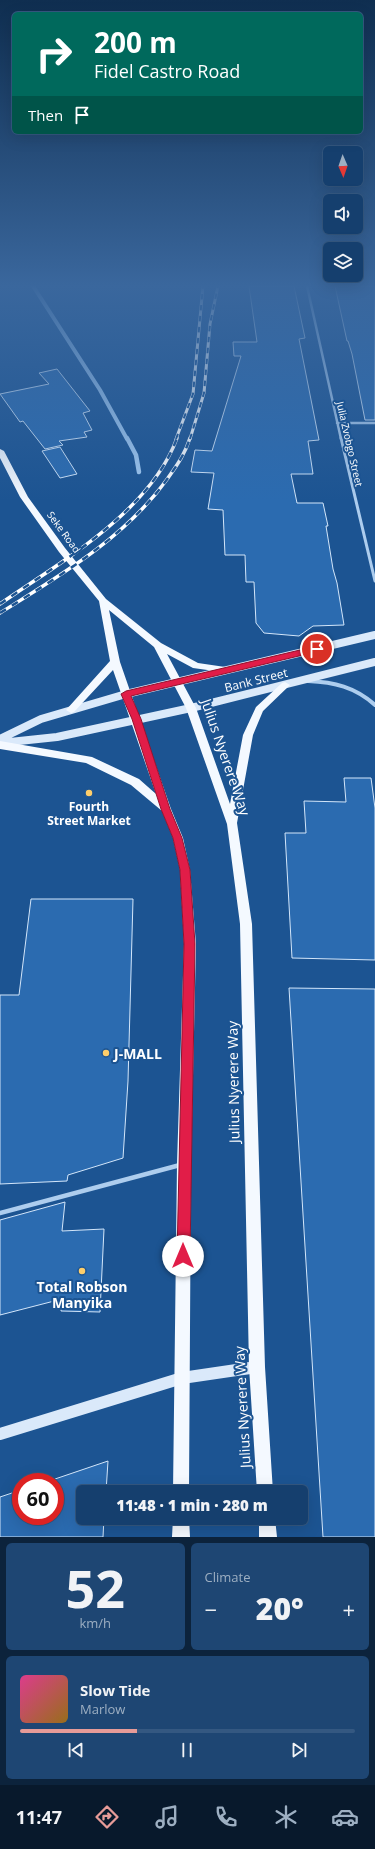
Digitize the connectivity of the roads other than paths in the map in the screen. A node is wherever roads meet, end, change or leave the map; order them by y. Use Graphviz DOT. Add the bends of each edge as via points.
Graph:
graph roads {
  1 [pos="323,358"];
  2 [pos="337,423"];
  3 [pos="375,423"];
  4 [pos="0,451"];
  5 [pos="0,464"];
  6 [pos="11,473"];
  7 [pos="375,581"];
  8 [pos="103,601"];
  9 [pos="375,635"];
  10 [pos="158,645"];
  11 [pos="115,662"];
  12 [pos="375,662"];
  13 [pos="229,670"];
  14 [pos="300,681"];
  15 [pos="179,682"];
  16 [pos="285,685"];
  17 [pos="126,694"];
  18 [pos="375,705"];
  19 [pos="192,708"];
  20 [pos="71,710"];
  21 [pos="136,719"];
  22 [pos="0,739"];
  23 [pos="0,744"];
  24 [pos="166,809"];
  25 [pos="232,824"];
  26 [pos="184,1164"];
  27 [pos="0,1213"];
  28 [pos="257,1367"];
  29 [pos="182,1378"];
  30 [pos="0,1434"];
  31 [pos="181,1485"];
  32 [pos="265,1485"];
  33 [pos="181,1525"];
  34 [pos="267,1525"];
  35 [pos="181,1537"];
  36 [pos="268,1537"];
  1 -- 2 [label="street, Julia Zvobgo Street"];
  2 -- 3 [label="street"];
  2 -- 7 [label="street, Julia Zvobgo Street"];
  4 -- 6 [label="main road, Seke Road"];
  5 -- 6 [label="main road, Seke Road"];
  6 -- 8 [label="main road, Seke Road" via="24,497 62,550"];
  8 -- 10 [label="main road, Seke Road"];
  8 -- 11 [label="main road"];
  9 -- 13 [label="main road"];
  10 -- 13 [label="main road" via="196,666"];
  10 -- 15 [label="main road, Julius Nyerere Way"];
  11 -- 17 [label="main road"];
  11 -- 20 [label="main road"];
  12 -- 14 [label="main road, Bank Street"];
  13 -- 15 [label="main road"];
  14 -- 16 [label="main road, Bank Street"];
  14 -- 18 [label="street" via="349,686"];
  15 -- 17 [label="main road"];
  15 -- 19 [label="main road, Julius Nyerere Way"];
  16 -- 19 [label="main road, Bank Street"];
  16 -- 25 [label="main road" via="259,710 248,735"];
  17 -- 20 [label="main road"];
  17 -- 21 [label="main road"];
  19 -- 21 [label="main road, Bank Street"];
  19 -- 25 [label="main road, Julius Nyerere Way"];
  20 -- 22 [label="main road" via="24,726"];
  21 -- 23 [label="main road, Bank Street" via="57,737"];
  21 -- 24 [label="main road"];
  23 -- 24 [label="main road" via="88,760 135,782"];
  24 -- 26 [label="main road" via="178,838 185,870 190,944"];
  25 -- 28 [label="main road, Julius Nyerere Way" via="246,924"];
  26 -- 27 [label="lane"];
  26 -- 29 [label="main road"];
  28 -- 29 [label="main road"];
  28 -- 32 [label="main road, Julius Nyerere Way"];
  29 -- 30 [label="main road"];
  29 -- 31 [label="main road"];
  33 -- 35 [label="main road"];
  34 -- 36 [label="main road"];
}
